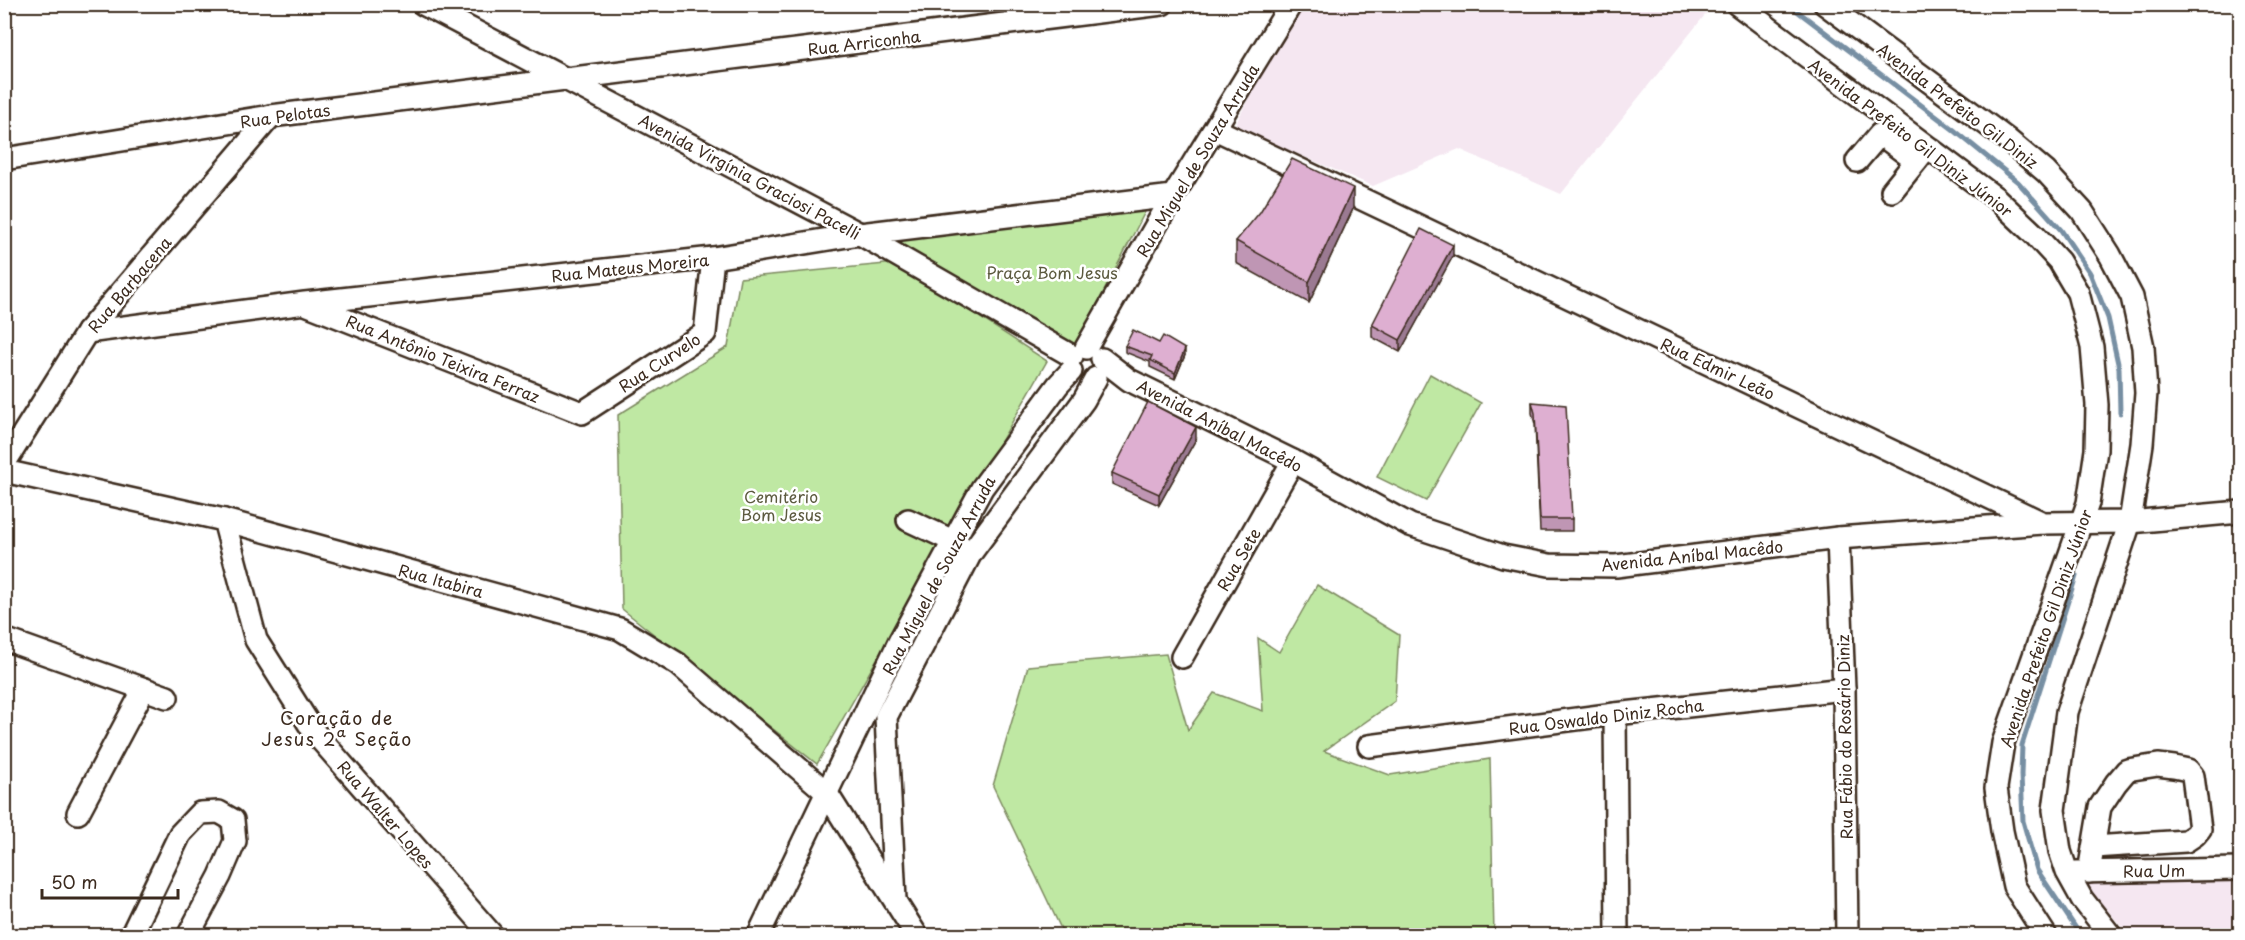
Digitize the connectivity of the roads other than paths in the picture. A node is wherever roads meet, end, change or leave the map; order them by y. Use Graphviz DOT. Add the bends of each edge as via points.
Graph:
graph roads {
  1 [pos="423,4"];
  2 [pos="1162,4"];
  3 [pos="1291,4"];
  4 [pos="1737,4"];
  5 [pos="1825,4"];
  6 [pos="567,80"];
  7 [pos="271,116"];
  8 [pos="1215,129"];
  9 [pos="1922,154"];
  10 [pos="4,159"];
  11 [pos="1857,161"];
  12 [pos="1892,191"];
  13 [pos="1173,196"];
  14 [pos="860,234"];
  15 [pos="713,258"];
  16 [pos="305,303"];
  17 [pos="87,332"];
  18 [pos="1088,364"];
  19 [pos="582,412"];
  20 [pos="1293,461"];
  21 [pos="4,464"];
  22 [pos="4,471"];
  23 [pos="2241,512"];
  24 [pos="224,520"];
  25 [pos="908,520"];
  26 [pos="2130,522"];
  27 [pos="2043,523"];
  28 [pos="2081,524"];
  29 [pos="1838,538"];
  30 [pos="962,547"];
  31 [pos="4,639"];
  32 [pos="1182,657"];
  33 [pos="144,689"];
  34 [pos="1844,689"];
  35 [pos="167,698"];
  36 [pos="1615,714"];
  37 [pos="1369,746"];
  38 [pos="826,792"];
  39 [pos="78,813"];
  40 [pos="2093,847"];
  41 [pos="2241,869"];
  42 [pos="2067,872"];
  43 [pos="2089,872"];
  44 [pos="895,901"];
  45 [pos="131,936"];
  46 [pos="188,936"];
  47 [pos="493,936"];
  48 [pos="758,936"];
  49 [pos="917,936"];
  50 [pos="1617,936"];
  51 [pos="1847,936"];
  52 [pos="2046,936"];
  53 [pos="2110,936"];
  1 -- 6 [label="street, Avenida Virgínia Graciosi Pacelli"];
  2 -- 6 [label="street, Rua Arriconha"];
  3 -- 8 [label="street, Rua Miguel de Souza Arruda"];
  4 -- 9 [label="street, Avenida Prefeito Gil Diniz Júnior"];
  5 -- 26 [label="street, Avenida Prefeito Gil Diniz" via="2046,172 2082,211 2110,255 2132,297 2143,347 2146,393"];
  6 -- 7 [label="street, Rua Pelotas"];
  6 -- 14 [label="street, Avenida Virgínia Graciosi Pacelli"];
  7 -- 10 [label="street, Rua Pelotas"];
  7 -- 17 [label="street, Rua Barbacena"];
  8 -- 13 [label="street, Rua Miguel de Souza Arruda"];
  8 -- 27 [label="street, Rua Edmir Leão"];
  9 -- 11 [label="street" via="1880,134"];
  9 -- 12 [label="street"];
  9 -- 28 [label="street, Avenida Prefeito Gil Diniz Júnior" via="1997,199 2059,261 2078,293 2092,347 2097,405 2096,450"];
  13 -- 14 [label="street, Rua Mateus Moreira"];
  13 -- 18 [label="street, Rua Miguel de Souza Arruda"];
  14 -- 15 [label="street, Rua Mateus Moreira"];
  14 -- 18 [label="street, Avenida Virgínia Graciosi Pacelli"];
  15 -- 16 [label="street, Rua Mateus Moreira"];
  15 -- 19 [label="street, Rua Curvelo" via="705,333"];
  16 -- 17 [label="street, Rua Mateus Moreira"];
  16 -- 19 [label="street, Rua Antônio Teixira Ferraz"];
  17 -- 21 [label="street, Rua Barbacena"];
  18 -- 20 [label="street, Avenida Aníbal Macêdo" via="1130,380"];
  18 -- 30 [label="street, Rua Miguel de Souza Arruda" via="1058,385 982,488"];
  18 -- 30 [label="street, Rua Miguel de Souza Arruda" via="1084,400"];
  20 -- 29 [label="street, Avenida Aníbal Macêdo" via="1410,525 1503,556 1549,565 1616,566"];
  20 -- 32 [label="street, Rua Sete"];
  22 -- 24 [label="street, Rua Itabira"];
  23 -- 26 [label="street, Rua Edmir Leão"];
  24 -- 38 [label="street, Rua Itabira" via="620,629 678,664"];
  24 -- 47 [label="street, Rua Walter Lopes" via="256,640 314,732"];
  25 -- 30 [label="street"];
  26 -- 28 [label="street, Rua Edmir Leão"];
  26 -- 42 [label="street" via="2067,712 2054,810"];
  27 -- 28 [label="street, Rua Edmir Leão"];
  27 -- 29 [label="street, Avenida Aníbal Macêdo"];
  28 -- 52 [label="street, Avenida Prefeito Gil Diniz Júnior" via="2003,743 1996,788 2014,886"];
  29 -- 34 [label="street, Rua Fábio do Rosário Diniz"];
  30 -- 38 [label="street, Rua Miguel de Souza Arruda" via="899,642"];
  30 -- 44 [label="street, Rua Miguel de Souza Arruda" via="886,717"];
  31 -- 33 [label="street"];
  33 -- 35 [label="street"];
  33 -- 39 [label="street"];
  34 -- 36 [label="street, Rua Oswaldo Diniz Rocha"];
  34 -- 51 [label="street, Rua Fábio do Rosário Diniz"];
  36 -- 37 [label="street, Rua Oswaldo Diniz Rocha"];
  36 -- 50 [label="street"];
  38 -- 44 [label="street, Rua Itabira"];
  38 -- 48 [label="street, Rua Miguel de Souza Arruda"];
  40 -- 40 [label="street" via="2100,807 2127,770 2158,765 2188,770 2193,776 2200,829 2195,836 2186,841"];
  40 -- 43 [label="street"];
  41 -- 43 [label="street, Rua Um"];
  42 -- 43 [label="street, Rua Um"];
  42 -- 53 [label="street"];
  44 -- 49 [label="street, Rua Itabira"];
  45 -- 46 [label="street" via="180,834 200,813 219,812 233,820 235,841"];
}
